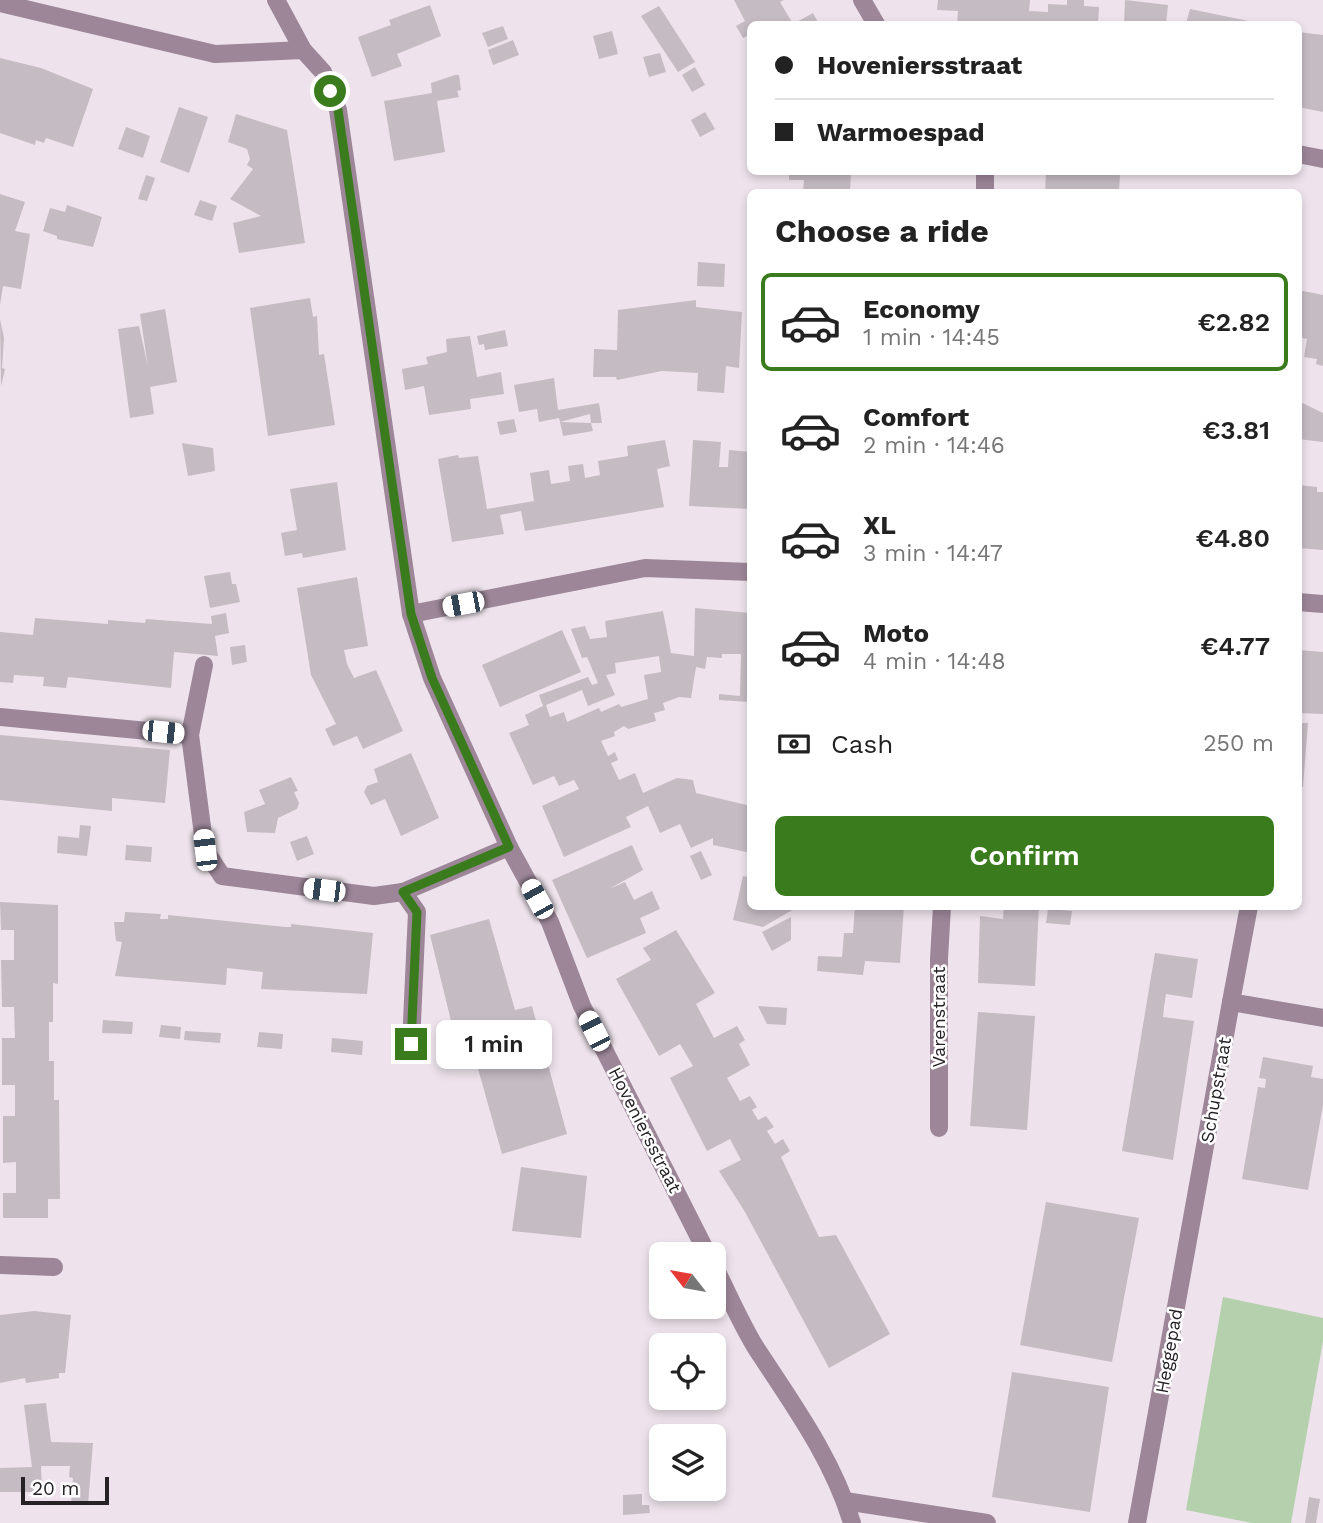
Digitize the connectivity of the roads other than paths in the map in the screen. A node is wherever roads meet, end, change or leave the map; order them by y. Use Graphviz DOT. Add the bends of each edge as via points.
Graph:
graph roads {
  1 [pos="276,0"];
  2 [pos="862,0"];
  3 [pos="0,4"];
  4 [pos="874,21"];
  5 [pos="303,50"];
  6 [pos="1302,155"];
  7 [pos="1323,159"];
  8 [pos="747,572"];
  9 [pos="1302,602"];
  10 [pos="1323,604"];
  11 [pos="411,614"];
  12 [pos="204,665"];
  13 [pos="0,717"];
  14 [pos="190,735"];
  15 [pos="509,847"];
  16 [pos="403,892"];
  17 [pos="942,910"];
  18 [pos="1248,910"];
  19 [pos="1231,1002"];
  20 [pos="1323,1018"];
  21 [pos="411,1044"];
  22 [pos="939,1128"];
  23 [pos="1200,1179"];
  24 [pos="701,1242"];
  25 [pos="0,1265"];
  26 [pos="54,1267"];
  27 [pos="726,1289"];
  28 [pos="845,1501"];
  29 [pos="852,1523"];
  30 [pos="987,1523"];
  31 [pos="1137,1523"];
  1 -- 5 [label="street, Hoveniersstraat"];
  2 -- 4 [label="street"];
  3 -- 5 [label="street" via="215,54"];
  5 -- 11 [label="street, Hoveniersstraat" via="323,72 338,110"];
  6 -- 7 [label="street"];
  8 -- 11 [label="street" via="645,568"];
  9 -- 10 [label="street"];
  11 -- 15 [label="street, Hoveniersstraat" via="432,678"];
  12 -- 14 [label="street"];
  13 -- 14 [label="street"];
  14 -- 16 [label="street" via="205,850 222,876 374,896"];
  15 -- 16 [label="street"];
  15 -- 24 [label="street, Hoveniersstraat" via="550,922 582,1006"];
  16 -- 21 [label="street" via="417,912"];
  17 -- 22 [label="street, Varenstraat"];
  18 -- 19 [label="street, Schupstraat"];
  19 -- 20 [label="street"];
  19 -- 23 [label="street, Schupstraat"];
  23 -- 31 [label="street, Heggepad"];
  25 -- 26 [label="street"];
  27 -- 28 [label="street" via="755,1346 793,1399"];
  28 -- 29 [label="street"];
  28 -- 30 [label="street"];
}
